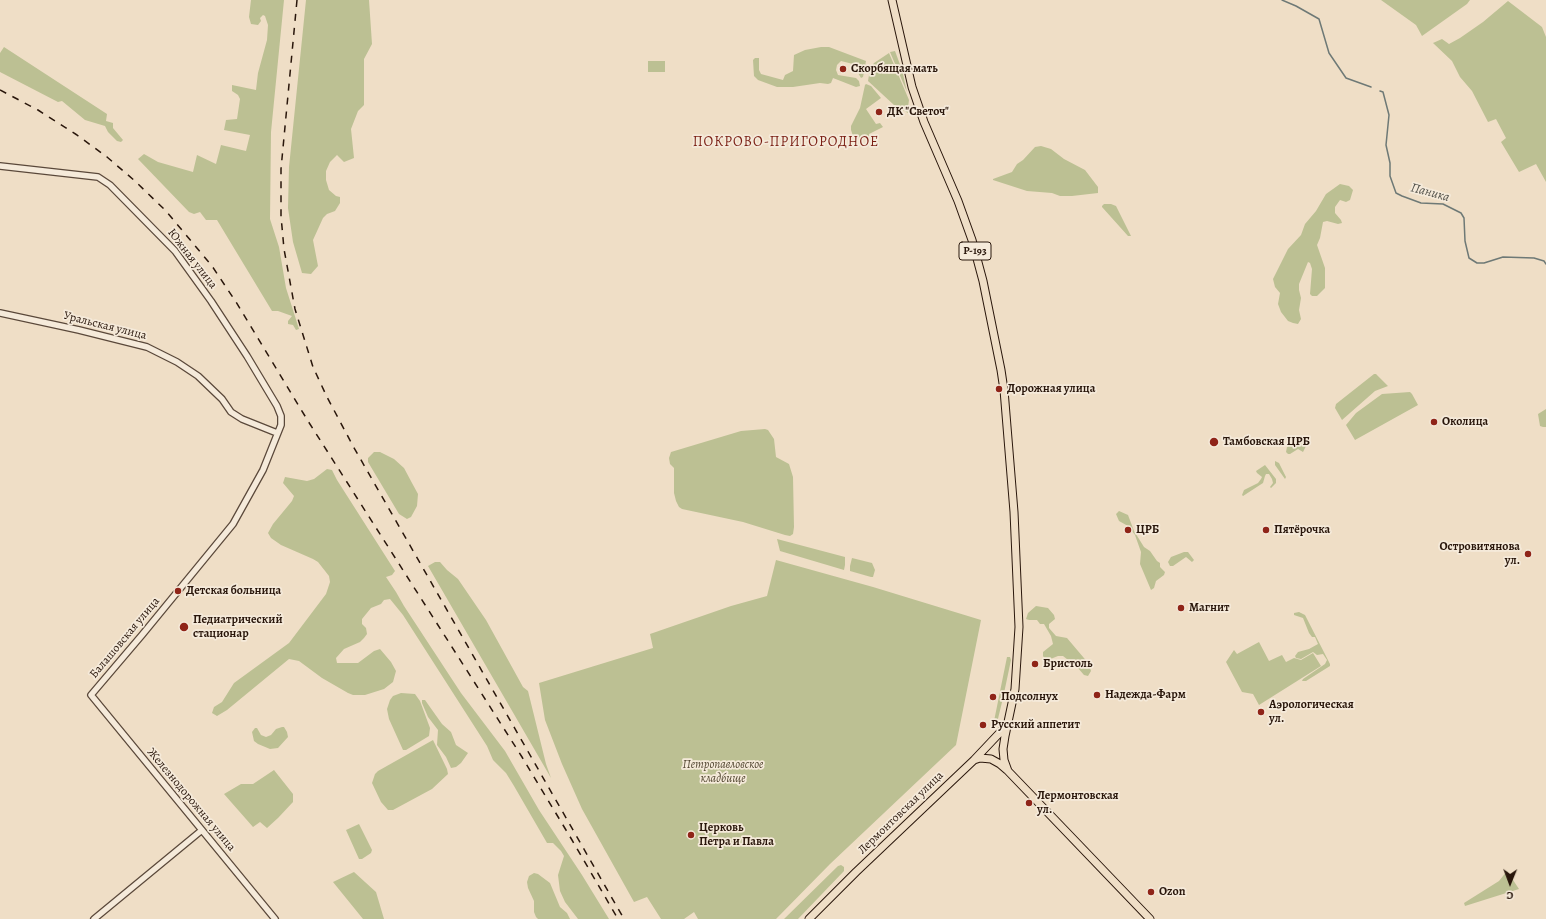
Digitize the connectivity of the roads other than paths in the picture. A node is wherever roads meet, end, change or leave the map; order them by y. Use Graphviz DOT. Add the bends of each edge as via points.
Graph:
graph roads {
  1 [pos="892,0"];
  2 [pos="0,166"];
  3 [pos="0,313"];
  4 [pos="277,433"];
  5 [pos="91,695"];
  6 [pos="1008,724"];
  7 [pos="974,760"];
  8 [pos="1008,771"];
  9 [pos="202,830"];
  10 [pos="94,919"];
  11 [pos="275,919"];
  12 [pos="809,919"];
  13 [pos="1150,919"];
  1 -- 6 [label="main road, Р-193" via="912,87 972,240 1002,370 1014,512 1019,627 1015,689"];
  2 -- 4 [label="street, Южная улица" via="98,177 110,185 175,251 211,301 277,406 281,416 281,425"];
  3 -- 4 [label="street, Уральская улица" via="147,348 177,362 198,376 242,419"];
  4 -- 5 [label="street, Балашовская улица" via="263,470 233,524"];
  5 -- 9 [label="street, Железнодорожная улица"];
  6 -- 7 [label="main road, Лермонтовская улица"];
  6 -- 8 [label="main road" via="1003,749"];
  7 -- 8 [label="main road" via="991,759"];
  7 -- 12 [label="main road, Лермонтовская улица"];
  8 -- 13 [label="main road"];
  9 -- 10 [label="street"];
  9 -- 11 [label="street, Железнодорожная улица"];
}
